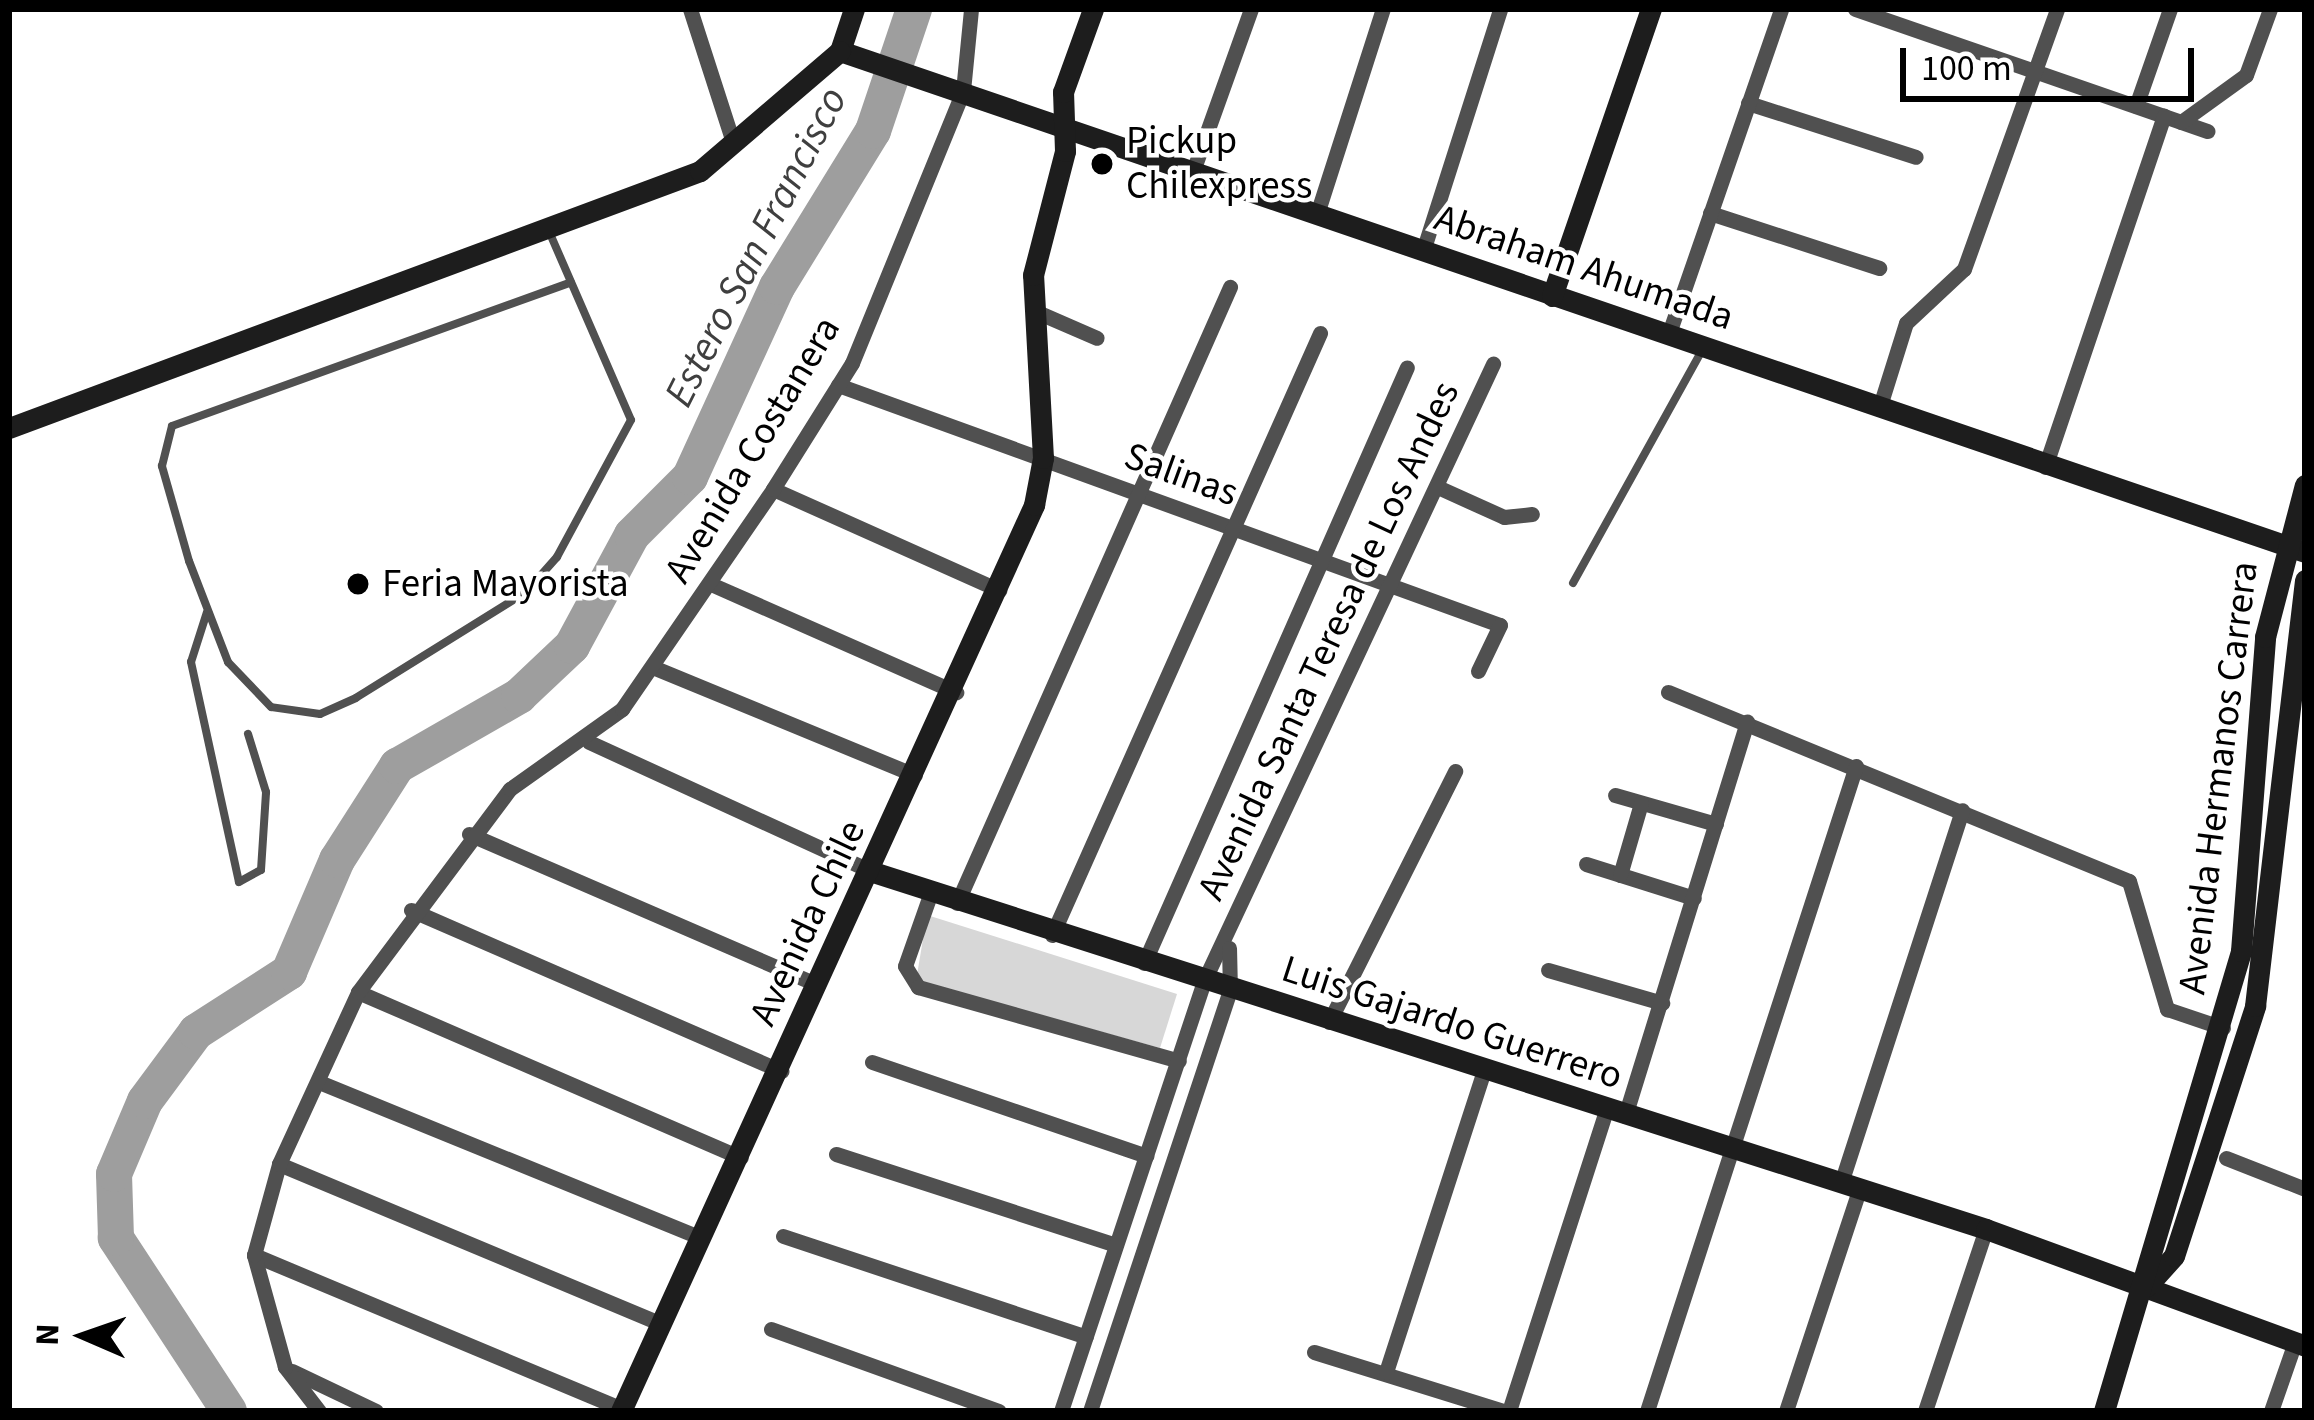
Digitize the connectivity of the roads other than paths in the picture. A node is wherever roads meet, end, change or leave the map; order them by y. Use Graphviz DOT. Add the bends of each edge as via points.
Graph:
graph roads {
  1 [pos="690,9"];
  2 [pos="854,9"];
  3 [pos="971,9"];
  4 [pos="1094,9"];
  5 [pos="1251,9"];
  6 [pos="1383,9"];
  7 [pos="1500,9"];
  8 [pos="1781,9"];
  9 [pos="1856,9"];
  10 [pos="2057,9"];
  11 [pos="2170,9"];
  12 [pos="2270,9"];
  13 [pos="1643,11"];
  14 [pos="850,54"];
  15 [pos="2034,68"];
  16 [pos="963,91"];
  17 [pos="1748,104"];
  18 [pos="2136,106"];
  19 [pos="2164,116"];
  20 [pos="2181,122"];
  21 [pos="1064,125"];
  22 [pos="2208,131"];
  23 [pos="734,145"];
  24 [pos="1916,158"];
  25 [pos="1193,171"];
  26 [pos="1710,213"];
  27 [pos="1317,214"];
  28 [pos="547,228"];
  29 [pos="1423,251"];
  30 [pos="1879,268"];
  31 [pos="571,282"];
  32 [pos="1230,287"];
  33 [pos="1552,296"];
  34 [pos="1037,312"];
  35 [pos="1320,333"];
  36 [pos="1668,336"];
  37 [pos="1097,338"];
  38 [pos="1703,348"];
  39 [pos="1493,364"];
  40 [pos="1407,367"];
  41 [pos="838,385"];
  42 [pos="1879,409"];
  43 [pos="9,428"];
  44 [pos="1043,458"];
  45 [pos="2045,466"];
  46 [pos="2305,485"];
  47 [pos="773,489"];
  48 [pos="1442,489"];
  49 [pos="1144,497"];
  50 [pos="1532,514"];
  51 [pos="1230,528"];
  52 [pos="2295,548"];
  53 [pos="1323,562"];
  54 [pos="2305,580"];
  55 [pos="1573,584"];
  56 [pos="713,585"];
  57 [pos="1395,589"];
  58 [pos="999,590"];
  59 [pos="208,610"];
  60 [pos="655,668"];
  61 [pos="1478,671"];
  62 [pos="956,692"];
  63 [pos="1668,692"];
  64 [pos="1747,722"];
  65 [pos="248,734"];
  66 [pos="589,742"];
  67 [pos="1856,766"];
  68 [pos="1455,771"];
  69 [pos="915,775"];
  70 [pos="1615,795"];
  71 [pos="1641,803"];
  72 [pos="1962,811"];
  73 [pos="1716,824"];
  74 [pos="470,834"];
  75 [pos="1586,864"];
  76 [pos="872,872"];
  77 [pos="1620,875"];
  78 [pos="930,895"];
  79 [pos="1694,898"];
  80 [pos="957,903"];
  81 [pos="411,910"];
  82 [pos="1052,935"];
  83 [pos="1229,948"];
  84 [pos="1144,963"];
  85 [pos="1548,970"];
  86 [pos="1203,982"];
  87 [pos="818,985"];
  88 [pos="1229,991"];
  89 [pos="358,992"];
  90 [pos="1662,1003"];
  91 [pos="1329,1022"];
  92 [pos="2223,1028"];
  93 [pos="1178,1060"];
  94 [pos="872,1062"];
  95 [pos="781,1071"];
  96 [pos="1484,1071"];
  97 [pos="319,1082"];
  98 [pos="1615,1113"];
  99 [pos="1731,1146"];
  100 [pos="836,1154"];
  101 [pos="1146,1156"];
  102 [pos="2226,1158"];
  103 [pos="744,1159"];
  104 [pos="279,1164"];
  105 [pos="1850,1186"];
  106 [pos="2305,1189"];
  107 [pos="1986,1229"];
  108 [pos="697,1236"];
  109 [pos="783,1236"];
  110 [pos="1116,1245"];
  111 [pos="254,1255"];
  112 [pos="2147,1286"];
  113 [pos="661,1324"];
  114 [pos="770,1329"];
  115 [pos="1086,1337"];
  116 [pos="2300,1344"];
  117 [pos="1314,1352"];
  118 [pos="284,1367"];
  119 [pos="1386,1372"];
  120 [pos="622,1410"];
  121 [pos="319,1411"];
  122 [pos="376,1411"];
  123 [pos="1000,1411"];
  124 [pos="1061,1411"];
  125 [pos="1090,1411"];
  126 [pos="1506,1411"];
  127 [pos="1647,1411"];
  128 [pos="1786,1411"];
  129 [pos="1924,1411"];
  130 [pos="2104,1411"];
  131 [pos="2272,1411"];
  1 -- 23 [label="street"];
  2 -- 14 [label="street"];
  3 -- 16 [label="street, Avenida Costanera"];
  4 -- 21 [label="street" via="1064,92"];
  5 -- 25 [label="street"];
  6 -- 27 [label="street"];
  7 -- 29 [label="street"];
  8 -- 17 [label="street"];
  9 -- 15 [label="street"];
  10 -- 15 [label="street"];
  11 -- 18 [label="street"];
  12 -- 20 [label="street" via="2246,75"];
  13 -- 33 [label="street"];
  14 -- 16 [label="street, Abraham Ahumada"];
  14 -- 23 [label="street"];
  15 -- 18 [label="street"];
  15 -- 42 [label="street" via="1964,269 1906,323"];
  16 -- 21 [label="street, Abraham Ahumada"];
  16 -- 41 [label="street, Avenida Costanera"];
  17 -- 24 [label="street"];
  17 -- 26 [label="street"];
  18 -- 19 [label="street"];
  19 -- 20 [label="street"];
  19 -- 45 [label="street"];
  20 -- 22 [label="street"];
  21 -- 25 [label="street, Abraham Ahumada"];
  21 -- 34 [label="street" via="1033,275"];
  23 -- 28 [label="street" via="700,171"];
  25 -- 27 [label="street, Abraham Ahumada"];
  26 -- 30 [label="street"];
  26 -- 36 [label="street"];
  27 -- 29 [label="street, Abraham Ahumada"];
  28 -- 31 [label="lane"];
  28 -- 43 [label="street"];
  29 -- 33 [label="street, Abraham Ahumada"];
  31 -- 59 [label="lane" via="172,426 161,466"];
  31 -- 59 [label="lane" via="631,427 526,592 356,698 289,716 228,662"];
  32 -- 49 [label="street"];
  33 -- 36 [label="street, Abraham Ahumada"];
  34 -- 37 [label="street"];
  34 -- 44 [label="street"];
  35 -- 51 [label="street"];
  36 -- 38 [label="street, Abraham Ahumada"];
  38 -- 42 [label="street, Abraham Ahumada"];
  38 -- 55 [label="lane"];
  39 -- 48 [label="street, Avenida Santa Teresa de Los Andes"];
  40 -- 53 [label="street"];
  41 -- 44 [label="street, Salinas"];
  41 -- 47 [label="street, Avenida Costanera"];
  42 -- 45 [label="street, Abraham Ahumada"];
  44 -- 49 [label="street, Salinas"];
  44 -- 58 [label="street, Avenida Chile"];
  45 -- 52 [label="street, Abraham Ahumada"];
  46 -- 52 [label="street, Avenida Hermanos Carrera"];
  47 -- 56 [label="street, Avenida Costanera"];
  47 -- 58 [label="street"];
  48 -- 50 [label="street" via="1504,517"];
  48 -- 57 [label="street, Avenida Santa Teresa de Los Andes"];
  49 -- 51 [label="street, Salinas"];
  49 -- 80 [label="street"];
  51 -- 53 [label="street, Salinas"];
  51 -- 82 [label="street"];
  52 -- 92 [label="street, Avenida Hermanos Carrera"];
  53 -- 57 [label="street, Salinas"];
  53 -- 84 [label="street"];
  54 -- 112 [label="street, Avenida Hermanos Carrera" via="2255,1006 2174,1256"];
  56 -- 60 [label="street, Avenida Costanera"];
  56 -- 62 [label="street"];
  57 -- 61 [label="street, Salinas" via="1500,625"];
  57 -- 83 [label="street, Avenida Santa Teresa de Los Andes"];
  58 -- 62 [label="street, Avenida Chile"];
  59 -- 65 [label="lane" via="191,662 239,882 261,870 266,792"];
  60 -- 66 [label="street, Avenida Costanera"];
  60 -- 69 [label="street"];
  62 -- 69 [label="street, Avenida Chile"];
  63 -- 64 [label="street"];
  64 -- 67 [label="street"];
  64 -- 73 [label="street"];
  66 -- 74 [label="street, Avenida Costanera" via="510,789"];
  66 -- 76 [label="street, Luis Gajardo Guerrero"];
  67 -- 72 [label="street"];
  67 -- 99 [label="street"];
  68 -- 91 [label="street"];
  69 -- 76 [label="street, Avenida Chile"];
  70 -- 71 [label="street"];
  71 -- 73 [label="street"];
  71 -- 77 [label="street"];
  72 -- 92 [label="street" via="2129,881 2167,1010"];
  72 -- 105 [label="street"];
  73 -- 79 [label="street"];
  74 -- 81 [label="street, Avenida Costanera"];
  74 -- 87 [label="street"];
  75 -- 77 [label="street"];
  76 -- 78 [label="street, Luis Gajardo Guerrero"];
  76 -- 87 [label="street, Avenida Chile"];
  77 -- 79 [label="street"];
  78 -- 80 [label="street, Luis Gajardo Guerrero"];
  78 -- 93 [label="street" via="905,966 918,987"];
  79 -- 90 [label="street"];
  80 -- 82 [label="street, Luis Gajardo Guerrero"];
  81 -- 89 [label="street, Avenida Costanera"];
  81 -- 95 [label="street"];
  82 -- 84 [label="street, Luis Gajardo Guerrero"];
  83 -- 86 [label="street, Avenida Santa Teresa de Los Andes"];
  83 -- 88 [label="street, Avenida Santa Teresa de Los Andes"];
  84 -- 86 [label="street, Luis Gajardo Guerrero"];
  85 -- 90 [label="street"];
  86 -- 88 [label="street, Luis Gajardo Guerrero"];
  86 -- 93 [label="street, Avenida Santa Teresa de Los Andes"];
  87 -- 95 [label="street, Avenida Chile"];
  88 -- 91 [label="street, Luis Gajardo Guerrero"];
  88 -- 125 [label="street, Avenida Santa Teresa de Los Andes"];
  89 -- 97 [label="street, Avenida Costanera"];
  89 -- 103 [label="street"];
  90 -- 98 [label="street"];
  91 -- 96 [label="street, Luis Gajardo Guerrero"];
  92 -- 112 [label="street, Avenida Hermanos Carrera"];
  93 -- 101 [label="street, Avenida Santa Teresa de Los Andes"];
  94 -- 101 [label="street"];
  95 -- 103 [label="street, Avenida Chile"];
  96 -- 98 [label="street, Luis Gajardo Guerrero"];
  96 -- 119 [label="street"];
  97 -- 104 [label="street, Avenida Costanera"];
  97 -- 108 [label="street"];
  98 -- 99 [label="street, Luis Gajardo Guerrero"];
  98 -- 126 [label="street"];
  99 -- 105 [label="street, Luis Gajardo Guerrero"];
  99 -- 127 [label="street"];
  100 -- 110 [label="street"];
  101 -- 110 [label="street, Avenida Santa Teresa de Los Andes"];
  102 -- 106 [label="street"];
  103 -- 108 [label="street, Avenida Chile"];
  104 -- 111 [label="street, Avenida Costanera"];
  104 -- 113 [label="street"];
  105 -- 107 [label="street, Luis Gajardo Guerrero"];
  105 -- 128 [label="street"];
  107 -- 112 [label="street, Luis Gajardo Guerrero"];
  107 -- 129 [label="street"];
  108 -- 113 [label="street, Avenida Chile"];
  109 -- 115 [label="street"];
  110 -- 115 [label="street, Avenida Santa Teresa de Los Andes"];
  111 -- 118 [label="street"];
  111 -- 120 [label="street"];
  112 -- 116 [label="street, Luis Gajardo Guerrero"];
  112 -- 130 [label="street, Avenida Hermanos Carrera"];
  113 -- 120 [label="street, Avenida Chile"];
  114 -- 123 [label="street"];
  115 -- 124 [label="street, Avenida Santa Teresa de Los Andes"];
  116 -- 131 [label="street"];
  117 -- 119 [label="street"];
  118 -- 121 [label="street"];
  118 -- 122 [label="street"];
  119 -- 126 [label="street"];
}
